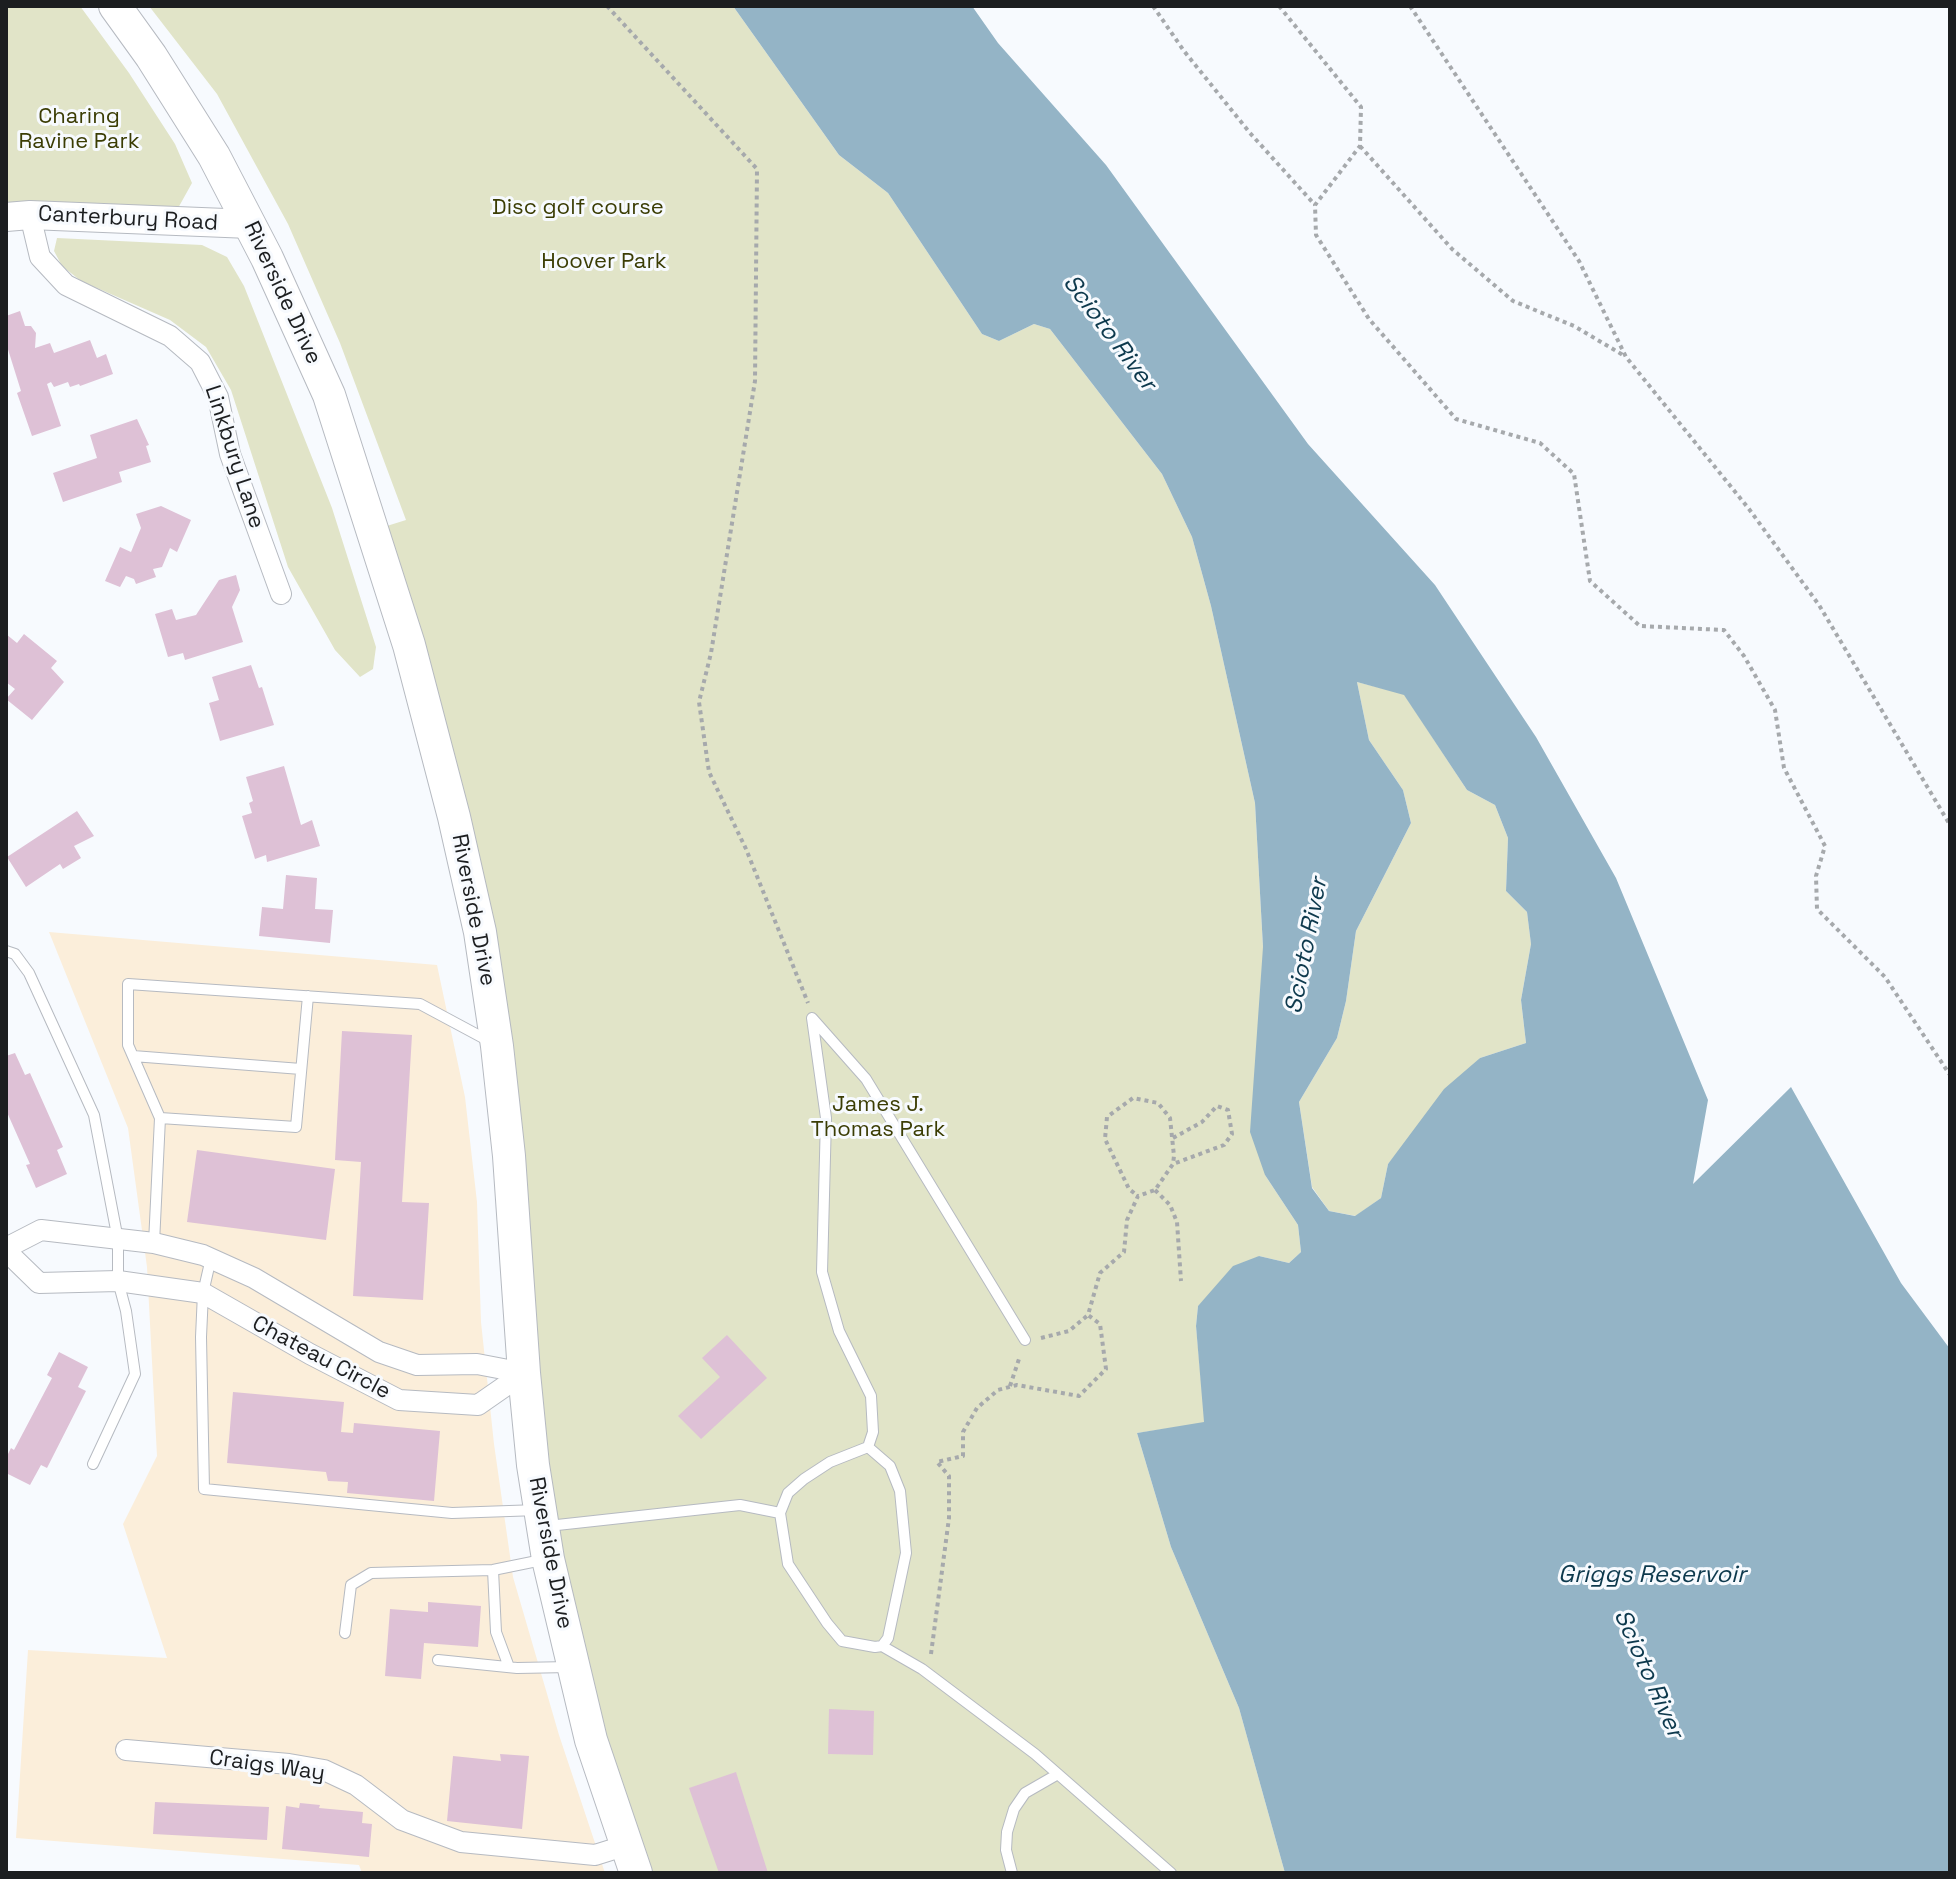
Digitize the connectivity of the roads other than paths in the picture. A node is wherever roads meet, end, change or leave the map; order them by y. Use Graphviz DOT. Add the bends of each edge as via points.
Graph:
graph roads {
  1 [pos="115,6"];
  2 [pos="18,216"];
  3 [pos="250,224"];
  4 [pos="281,594"];
  5 [pos="6,951"];
  6 [pos="308,996"];
  7 [pos="497,1046"];
  8 [pos="133,1056"];
  9 [pos="301,1069"];
  10 [pos="160,1118"];
  11 [pos="118,1240"];
  12 [pos="154,1243"];
  13 [pos="6,1250"];
  14 [pos="211,1258"];
  15 [pos="118,1281"];
  16 [pos="203,1293"];
  17 [pos="1025,1340"];
  18 [pos="524,1373"];
  19 [pos="868,1447"];
  20 [pos="93,1464"];
  21 [pos="780,1513"];
  22 [pos="541,1518"];
  23 [pos="548,1559"];
  24 [pos="493,1570"];
  25 [pos="345,1633"];
  26 [pos="882,1646"];
  27 [pos="438,1660"];
  28 [pos="509,1667"];
  29 [pos="572,1667"];
  30 [pos="126,1750"];
  31 [pos="1058,1774"];
  32 [pos="632,1859"];
  33 [pos="1012,1873"];
  34 [pos="1171,1873"];
  1 -- 3 [label="main road, Riverside Drive" via="214,156"];
  2 -- 3 [label="street, Canterbury Road"];
  2 -- 4 [label="street, Linkbury Lane" via="40,257 66,285 170,336 200,362 218,397 230,454"];
  3 -- 7 [label="main road, Riverside Drive" via="329,395 409,645 480,932"];
  5 -- 11 [label="lane" via="15,954 29,973 94,1115"];
  6 -- 7 [label="lane" via="420,1004"];
  6 -- 8 [label="lane" via="128,984 128,1045"];
  6 -- 9 [label="lane"];
  7 -- 18 [label="main road, Riverside Drive"];
  8 -- 9 [label="lane"];
  8 -- 10 [label="lane"];
  9 -- 10 [label="lane" via="296,1127"];
  10 -- 12 [label="lane"];
  11 -- 12 [label="street, Chateau Circle"];
  11 -- 13 [label="street, Chateau Circle" via="41,1230"];
  11 -- 15 [label="lane"];
  12 -- 14 [label="street, Chateau Circle"];
  13 -- 15 [label="street, Chateau Circle" via="39,1283"];
  14 -- 16 [label="lane"];
  14 -- 18 [label="street, Chateau Circle" via="379,1352 417,1365 477,1364"];
  15 -- 16 [label="street, Chateau Circle"];
  15 -- 20 [label="lane" via="135,1374"];
  16 -- 18 [label="street, Chateau Circle" via="399,1400 478,1405"];
  16 -- 22 [label="lane" via="204,1489"];
  17 -- 19 [label="lane" via="866,1079 812,1018 826,1118 822,1272 839,1331 871,1396 873,1432"];
  18 -- 22 [label="main road, Riverside Drive"];
  19 -- 21 [label="lane" via="804,1479 788,1493"];
  19 -- 26 [label="lane" via="890,1466 904,1522 906,1553"];
  21 -- 22 [label="lane" via="740,1505"];
  21 -- 26 [label="lane" via="788,1564 827,1623 842,1641"];
  22 -- 23 [label="main road, Riverside Drive"];
  23 -- 24 [label="lane"];
  23 -- 29 [label="main road, Riverside Drive"];
  24 -- 25 [label="lane" via="371,1573 351,1585"];
  24 -- 28 [label="lane" via="496,1632"];
  26 -- 31 [label="lane" via="922,1669"];
  27 -- 28 [label="lane"];
  28 -- 29 [label="lane"];
  29 -- 32 [label="main road, Riverside Drive"];
  30 -- 32 [label="street, Craigs Way" via="324,1770 356,1785 402,1820 461,1842"];
  31 -- 33 [label="lane" via="1025,1793 1014,1809 1006,1850"];
  31 -- 34 [label="lane"];
}
